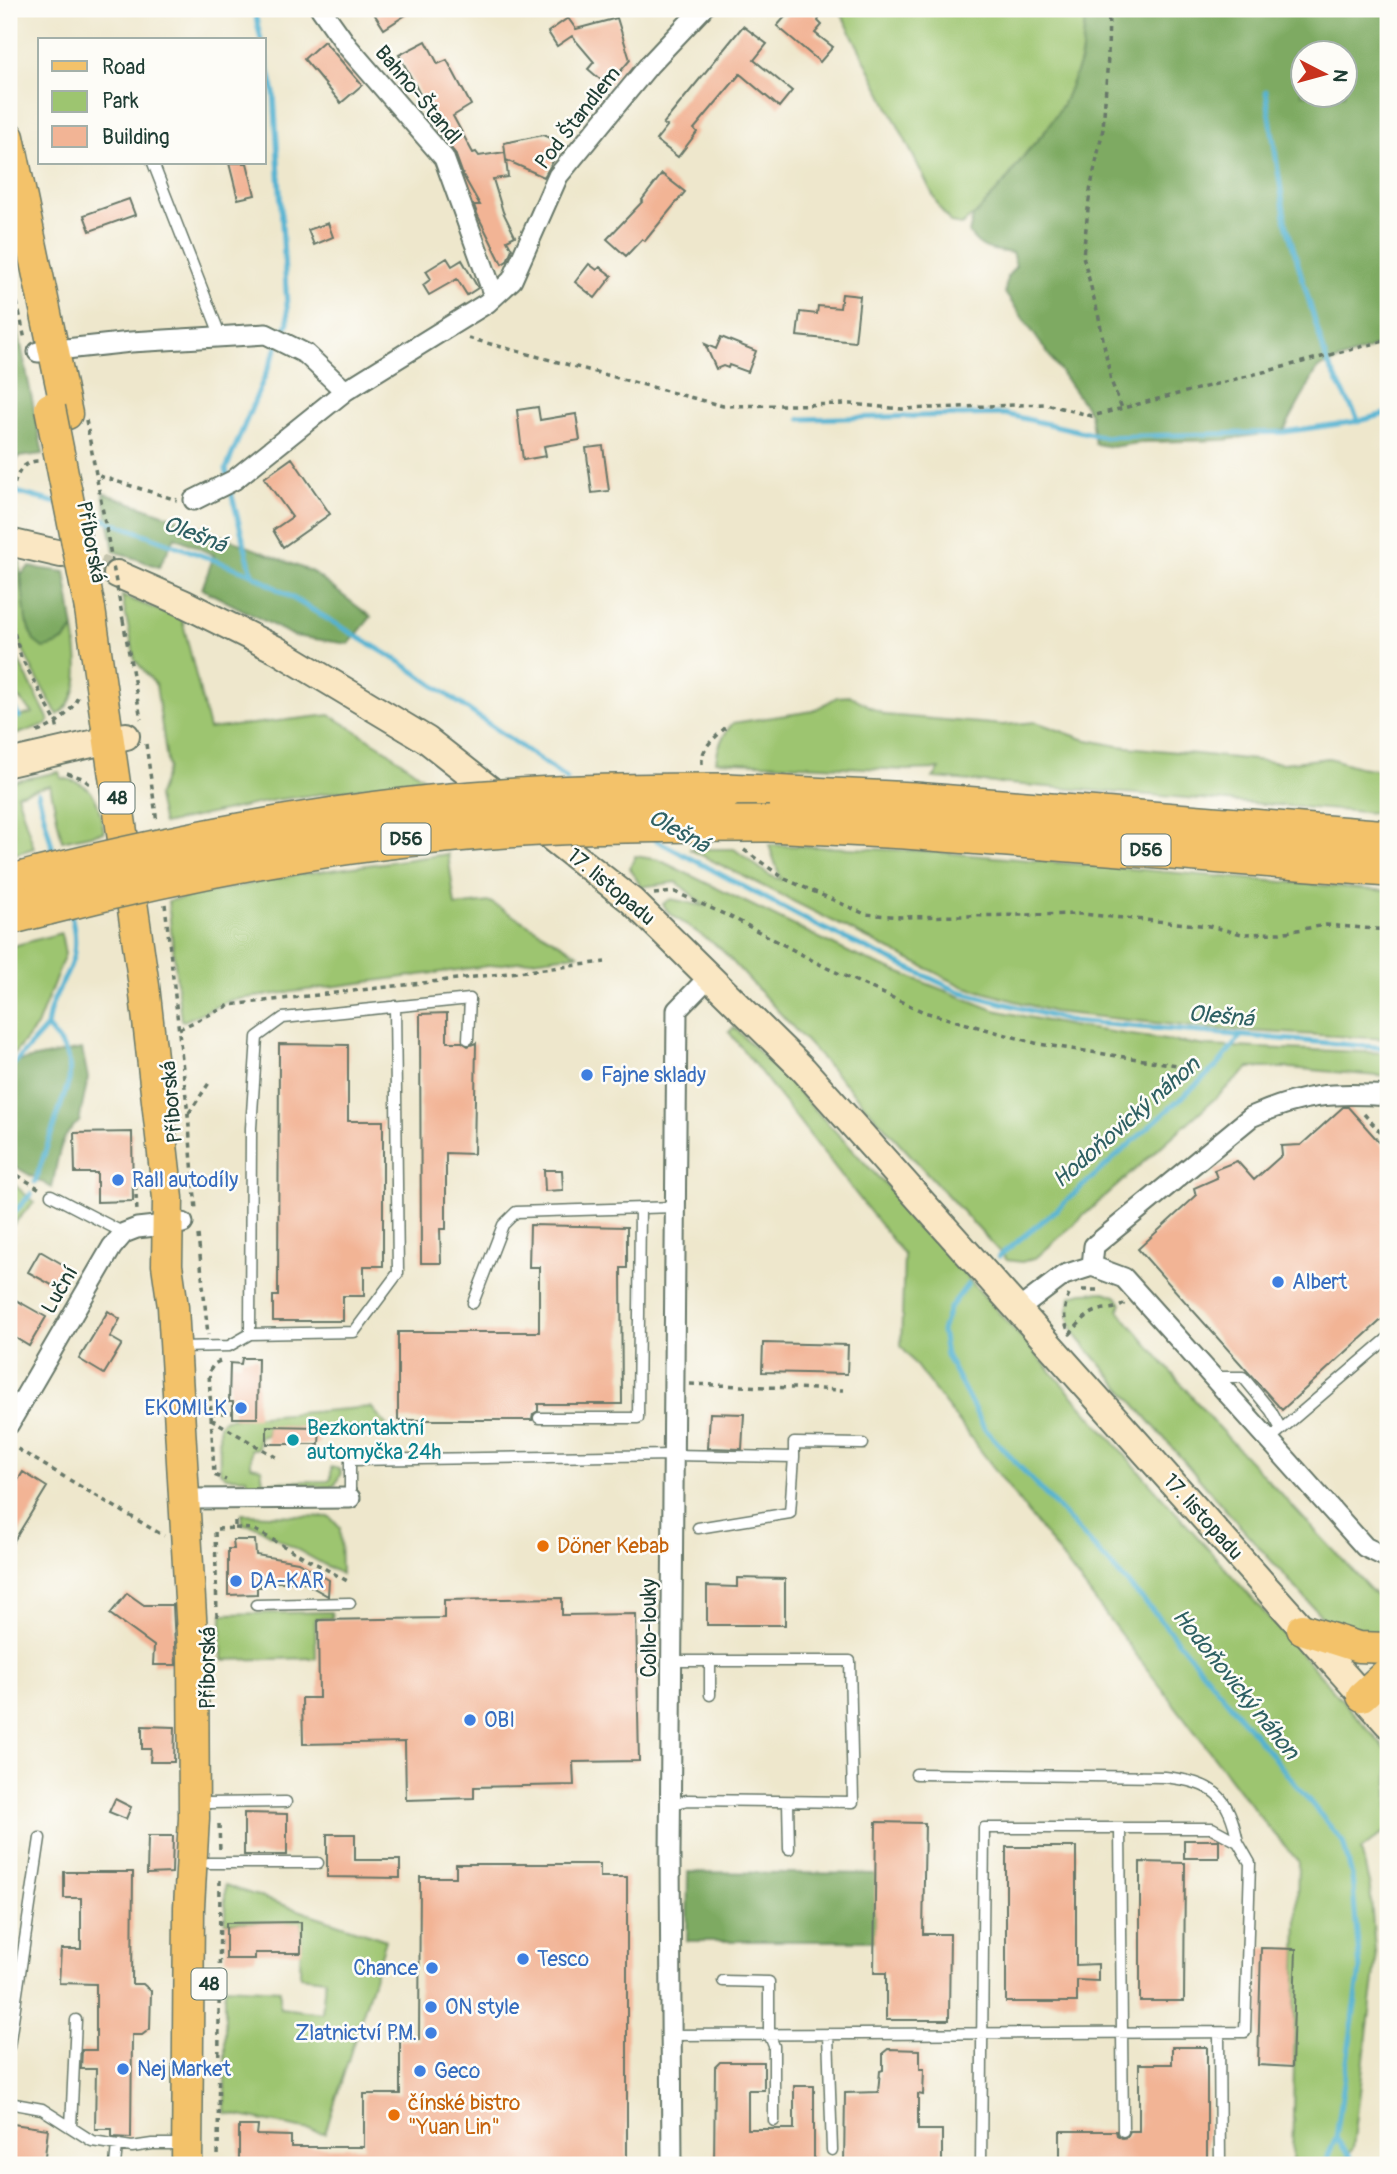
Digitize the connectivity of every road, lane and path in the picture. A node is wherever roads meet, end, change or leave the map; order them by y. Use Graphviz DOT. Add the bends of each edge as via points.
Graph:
graph roads {
  1 [pos="321,9"];
  2 [pos="702,9"];
  3 [pos="1109,9"];
  4 [pos="9,136"];
  5 [pos="153,164"];
  6 [pos="9,216"];
  7 [pos="9,263"];
  8 [pos="494,296"];
  9 [pos="442,331"];
  10 [pos="220,337"];
  11 [pos="1388,341"];
  12 [pos="39,348"];
  13 [pos="345,391"];
  14 [pos="1122,408"];
  15 [pos="68,414"];
  16 [pos="43,461"];
  17 [pos="99,476"];
  18 [pos="194,500"];
  19 [pos="9,503"];
  20 [pos="9,542"];
  21 [pos="61,554"];
  22 [pos="117,574"];
  23 [pos="9,614"];
  24 [pos="106,614"];
  25 [pos="79,694"];
  26 [pos="56,722"];
  27 [pos="725,728"];
  28 [pos="29,735"];
  29 [pos="131,737"];
  30 [pos="65,761"];
  31 [pos="9,763"];
  32 [pos="702,766"];
  33 [pos="157,825"];
  34 [pos="1388,838"];
  35 [pos="739,847"];
  36 [pos="1388,869"];
  37 [pos="32,889"];
  38 [pos="164,891"];
  39 [pos="632,901"];
  40 [pos="9,917"];
  41 [pos="1388,930"];
  42 [pos="605,962"];
  43 [pos="708,978"];
  44 [pos="395,1006"];
  45 [pos="179,1029"];
  46 [pos="468,1039"];
  47 [pos="1190,1067"];
  48 [pos="211,1080"];
  49 [pos="1344,1093"];
  50 [pos="1388,1096"];
  51 [pos="188,1115"];
  52 [pos="1388,1141"];
  53 [pos="9,1170"];
  54 [pos="135,1175"];
  55 [pos="51,1195"];
  56 [pos="676,1207"];
  57 [pos="640,1208"];
  58 [pos="186,1223"];
  59 [pos="131,1230"];
  60 [pos="1092,1266"];
  61 [pos="1102,1290"];
  62 [pos="1119,1295"];
  63 [pos="473,1303"];
  64 [pos="1018,1310"];
  65 [pos="250,1334"];
  66 [pos="1388,1338"];
  67 [pos="197,1353"];
  68 [pos="226,1359"];
  69 [pos="674,1384"];
  70 [pos="843,1390"];
  71 [pos="211,1413"];
  72 [pos="233,1413"];
  73 [pos="539,1418"];
  74 [pos="211,1419"];
  75 [pos="9,1424"];
  76 [pos="1275,1434"];
  77 [pos="9,1444"];
  78 [pos="863,1444"];
  79 [pos="673,1455"];
  80 [pos="794,1457"];
  81 [pos="279,1459"];
  82 [pos="201,1491"];
  83 [pos="350,1497"];
  84 [pos="235,1528"];
  85 [pos="698,1528"];
  86 [pos="168,1542"];
  87 [pos="1388,1558"];
  88 [pos="351,1583"];
  89 [pos="350,1603"];
  90 [pos="256,1605"];
  91 [pos="1302,1629"];
  92 [pos="1388,1648"];
  93 [pos="671,1661"];
  94 [pos="710,1661"];
  95 [pos="1388,1672"];
  96 [pos="710,1695"];
  97 [pos="1362,1696"];
  98 [pos="1388,1724"];
  99 [pos="916,1774"];
  100 [pos="286,1802"];
  101 [pos="788,1802"];
  102 [pos="209,1803"];
  103 [pos="670,1805"];
  104 [pos="1120,1828"];
  105 [pos="40,1838"];
  106 [pos="1238,1842"];
  107 [pos="789,1849"];
  108 [pos="209,1863"];
  109 [pos="318,1863"];
  110 [pos="723,1981"];
  111 [pos="76,2020"];
  112 [pos="1219,2032"];
  113 [pos="1123,2033"];
  114 [pos="828,2034"];
  115 [pos="984,2034"];
  116 [pos="671,2035"];
  117 [pos="769,2035"];
  118 [pos="9,2047"];
  119 [pos="9,2103"];
  120 [pos="774,2121"];
  121 [pos="71,2127"];
  122 [pos="1124,2131"];
  123 [pos="117,2145"];
  124 [pos="832,2150"];
  125 [pos="194,2158"];
  126 [pos="115,2165"];
  127 [pos="671,2165"];
  128 [pos="981,2165"];
  129 [pos="1220,2165"];
  1 -- 8 [label="street, Bahno-Štandl" via="443,158"];
  2 -- 8 [label="street, Pod Štandlem" via="558,176 512,280"];
  3 -- 14 [label="path" via="1102,129 1083,256 1111,381"];
  4 -- 12 [label="main road, Příborská / 48"];
  5 -- 10 [label="lane"];
  6 -- 12 [label="main road, Příborská / 48"];
  7 -- 12 [label="path"];
  8 -- 9 [label="street, Pod Štandlem"];
  9 -- 13 [label="street, Pod Štandlem"];
  9 -- 14 [label="path" via="723,406 852,404 902,409 1046,404 1092,416"];
  10 -- 12 [label="street"];
  10 -- 13 [label="street" via="266,334 306,354"];
  11 -- 14 [label="path"];
  12 -- 15 [label="main road, Příborská / 48"];
  13 -- 18 [label="street, Pod Štandlem" via="234,480"];
  15 -- 24 [label="main road, Příborská / 48"];
  15 -- 24 [label="path, bridge"];
  16 -- 19 [label="path" via="30,461 20,468"];
  17 -- 18 [label="path" via="177,500"];
  20 -- 21 [label="main road"];
  22 -- 39 [label="main road, 17. listopadu" via="277,650 427,740"];
  23 -- 26 [label="path" via="21,657"];
  24 -- 29 [label="main road, Příborská / 48"];
  24 -- 29 [label="path"];
  25 -- 26 [label="path" via="69,712"];
  26 -- 28 [label="path"];
  26 -- 30 [label="path"];
  27 -- 32 [label="path" via="706,746"];
  29 -- 30 [label="main road"];
  29 -- 33 [label="path"];
  29 -- 58 [label="main road, Příborská / 48" via="144,986 168,1198"];
  30 -- 31 [label="main road"];
  34 -- 37 [label="highway, D56, bridge" via="914,800 727,791 589,792 368,810 202,837"];
  35 -- 41 [label="path" via="785,879 865,914 1082,914 1209,926 1242,934 1326,925"];
  36 -- 37 [label="highway, D56, bridge" via="769,824 562,827 372,843 208,870"];
  37 -- 40 [label="highway, D56"];
  38 -- 45 [label="path"];
  39 -- 43 [label="main road, 17. listopadu"];
  39 -- 47 [label="path" via="675,892 924,1012 1039,1044"];
  42 -- 45 [label="path" via="230,1005"];
  43 -- 56 [label="street, Collo-louky" via="677,1010"];
  43 -- 64 [label="main road, 17. listopadu" via="803,1069"];
  44 -- 46 [label="lane" via="470,999"];
  44 -- 65 [label="lane" via="283,1018 257,1037 251,1128"];
  44 -- 65 [label="lane" via="398,1273 354,1332"];
  45 -- 51 [label="path"];
  48 -- 51 [label="path"];
  49 -- 50 [label="street"];
  49 -- 52 [label="path"];
  49 -- 60 [label="street" via="1282,1103 1251,1117 1094,1246"];
  51 -- 58 [label="path"];
  53 -- 55 [label="path"];
  54 -- 59 [label="path"];
  55 -- 59 [label="lane"];
  56 -- 57 [label="lane"];
  56 -- 69 [label="street, Collo-louky"];
  57 -- 63 [label="lane" via="516,1212 503,1225"];
  57 -- 73 [label="lane" via="638,1418"];
  58 -- 59 [label="street"];
  58 -- 67 [label="path"];
  58 -- 67 [label="main road, Příborská / 48" via="167,1265 173,1307"];
  59 -- 75 [label="street, Luční" via="112,1247"];
  60 -- 64 [label="street" via="1064,1275"];
  60 -- 76 [label="street" via="1124,1278 1212,1377"];
  61 -- 62 [label="path" via="1071,1293 1065,1306 1070,1334 1087,1316 1118,1309 1127,1302"];
  64 -- 91 [label="main road, 17. listopadu"];
  65 -- 67 [label="lane" via="229,1346"];
  66 -- 76 [label="lane"];
  67 -- 68 [label="path" via="214,1364"];
  67 -- 71 [label="path"];
  67 -- 82 [label="main road, Příborská / 48"];
  69 -- 70 [label="path"];
  69 -- 79 [label="street, Collo-louky"];
  71 -- 72 [label="path"];
  71 -- 74 [label="path"];
  74 -- 81 [label="path"];
  74 -- 82 [label="path"];
  76 -- 87 [label="street" via="1365,1547"];
  77 -- 86 [label="path"];
  78 -- 80 [label="lane" via="794,1443"];
  79 -- 80 [label="lane"];
  79 -- 83 [label="lane" via="350,1460"];
  79 -- 93 [label="street, Collo-louky"];
  80 -- 85 [label="lane" via="790,1513"];
  82 -- 83 [label="street"];
  82 -- 102 [label="main road, Příborská / 48"];
  82 -- 125 [label="main road, Příborská / 48" via="189,1907"];
  84 -- 88 [label="path" via="253,1529"];
  89 -- 90 [label="lane"];
  91 -- 92 [label="main road" via="1359,1647"];
  91 -- 97 [label="main road, 17. listopadu"];
  93 -- 94 [label="lane"];
  93 -- 103 [label="street, Collo-louky"];
  94 -- 96 [label="lane"];
  94 -- 101 [label="lane" via="850,1661 853,1802"];
  95 -- 97 [label="main road"];
  97 -- 98 [label="main road, 17. listopadu"];
  99 -- 106 [label="lane" via="1194,1781 1224,1800"];
  100 -- 102 [label="lane"];
  101 -- 103 [label="lane" via="687,1800"];
  101 -- 107 [label="lane"];
  102 -- 108 [label="main road, Příborská / 48"];
  103 -- 116 [label="street, Collo-louky"];
  104 -- 106 [label="lane" via="1212,1828"];
  104 -- 113 [label="lane"];
  104 -- 115 [label="lane" via="984,1828"];
  105 -- 118 [label="lane"];
  106 -- 112 [label="lane" via="1250,1863 1245,2032"];
  108 -- 109 [label="lane"];
  108 -- 125 [label="main road, Příborská / 48"];
  110 -- 117 [label="lane" via="769,1982"];
  111 -- 121 [label="lane"];
  112 -- 113 [label="lane"];
  112 -- 129 [label="lane"];
  113 -- 115 [label="lane"];
  113 -- 122 [label="lane"];
  114 -- 115 [label="lane"];
  114 -- 117 [label="lane"];
  114 -- 124 [label="lane"];
  115 -- 128 [label="lane"];
  116 -- 117 [label="lane"];
  116 -- 127 [label="street, Collo-louky"];
  117 -- 120 [label="lane" via="775,2046"];
  119 -- 121 [label="lane" via="42,2109"];
  121 -- 123 [label="lane" via="92,2141"];
  123 -- 125 [label="lane" via="152,2144"];
  123 -- 126 [label="lane"];
}
